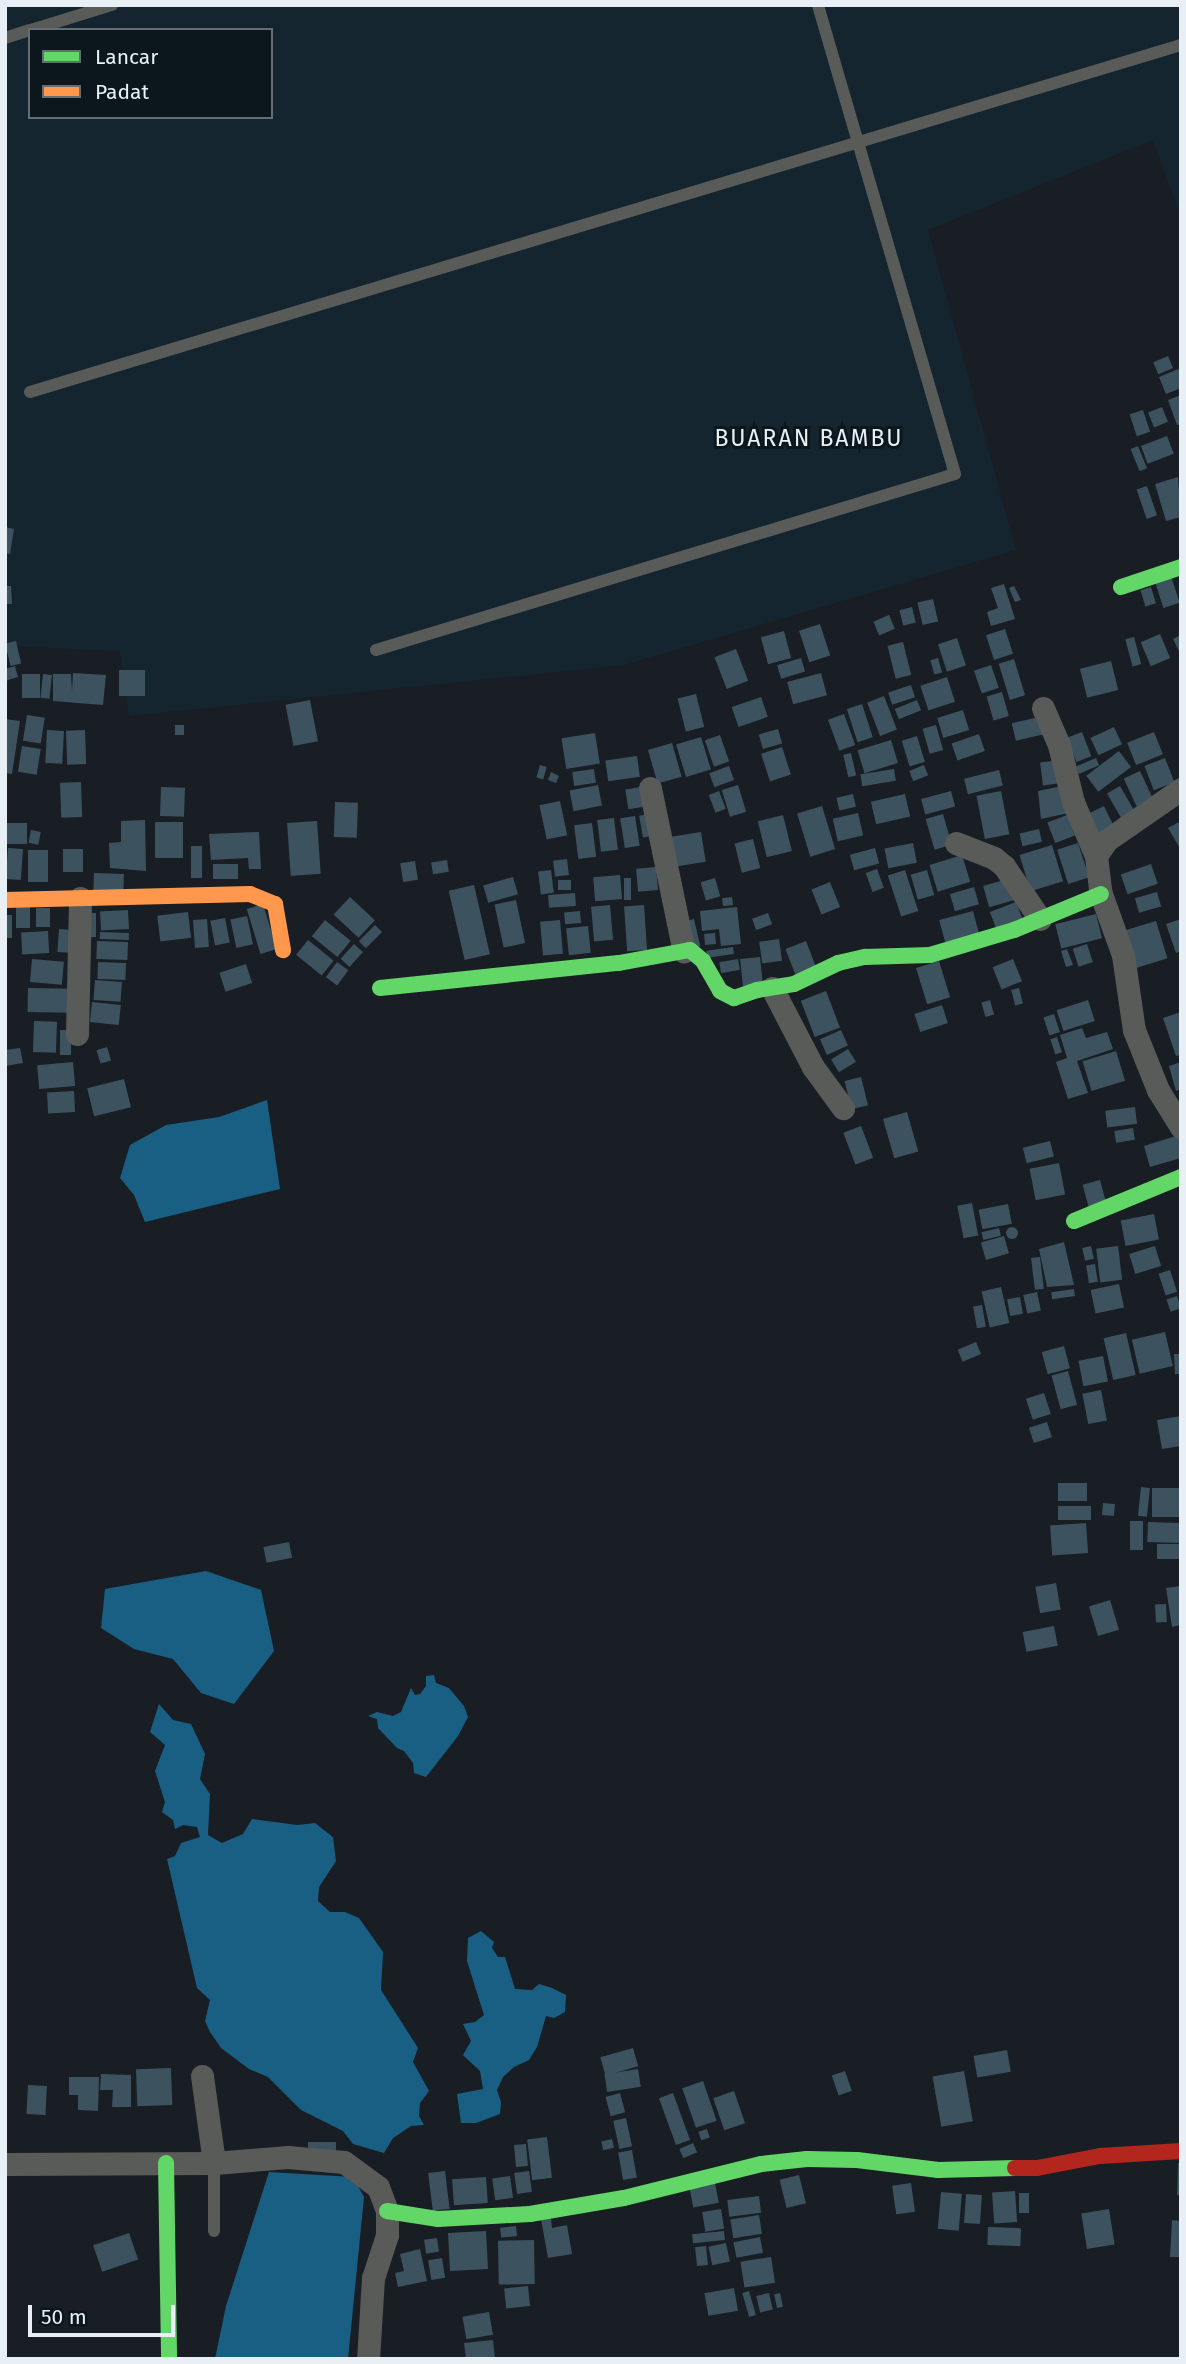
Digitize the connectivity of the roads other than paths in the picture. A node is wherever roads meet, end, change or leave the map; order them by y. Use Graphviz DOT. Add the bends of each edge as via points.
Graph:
graph roads {
  1 [pos="112,5"];
  2 [pos="818,5"];
  3 [pos="37,28"];
  4 [pos="28,31"];
  5 [pos="5,38"];
  6 [pos="1181,45"];
  7 [pos="859,142"];
  8 [pos="30,392"];
  9 [pos="1181,567"];
  10 [pos="1121,587"];
  11 [pos="376,650"];
  12 [pos="1043,708"];
  13 [pos="650,788"];
  14 [pos="1181,789"];
  15 [pos="956,843"];
  16 [pos="1097,856"];
  17 [pos="1101,894"];
  18 [pos="80,898"];
  19 [pos="5,900"];
  20 [pos="1040,919"];
  21 [pos="283,950"];
  22 [pos="684,952"];
  23 [pos="380,988"];
  24 [pos="772,988"];
  25 [pos="77,1034"];
  26 [pos="844,1108"];
  27 [pos="1181,1127"];
  28 [pos="1181,1177"];
  29 [pos="1074,1221"];
  30 [pos="202,2076"];
  31 [pos="1181,2151"];
  32 [pos="166,2163"];
  33 [pos="214,2163"];
  34 [pos="5,2164"];
  35 [pos="387,2211"];
  36 [pos="214,2231"];
  37 [pos="169,2359"];
  38 [pos="368,2359"];
  1 -- 3 [label="lane"];
  2 -- 7 [label="lane"];
  4 -- 5 [label="lane"];
  6 -- 7 [label="lane"];
  7 -- 8 [label="lane"];
  7 -- 11 [label="lane" via="954,474"];
  9 -- 10 [label="street"];
  12 -- 16 [label="street" via="1059,745 1073,802"];
  13 -- 22 [label="street"];
  14 -- 16 [label="street" via="1107,840"];
  15 -- 20 [label="street" via="1004,866"];
  16 -- 17 [label="street"];
  17 -- 20 [label="street"];
  17 -- 27 [label="street" via="1123,955 1134,1030 1158,1090"];
  18 -- 19 [label="street"];
  18 -- 21 [label="street" via="250,894 275,904"];
  18 -- 25 [label="street"];
  20 -- 24 [label="street" via="930,955 865,957 838,963 794,984"];
  22 -- 23 [label="street"];
  22 -- 24 [label="street" via="696,952 725,996"];
  24 -- 26 [label="street" via="813,1067"];
  28 -- 29 [label="street"];
  30 -- 33 [label="street"];
  31 -- 35 [label="street" via="1100,2156 1037,2168 938,2170 807,2159 761,2164 624,2198 530,2214 438,2219"];
  32 -- 33 [label="street"];
  32 -- 34 [label="street"];
  32 -- 37 [label="street"];
  33 -- 35 [label="street" via="288,2157 344,2162 379,2187"];
  33 -- 36 [label="lane"];
  35 -- 38 [label="street" via="387,2235 373,2278"];
}
